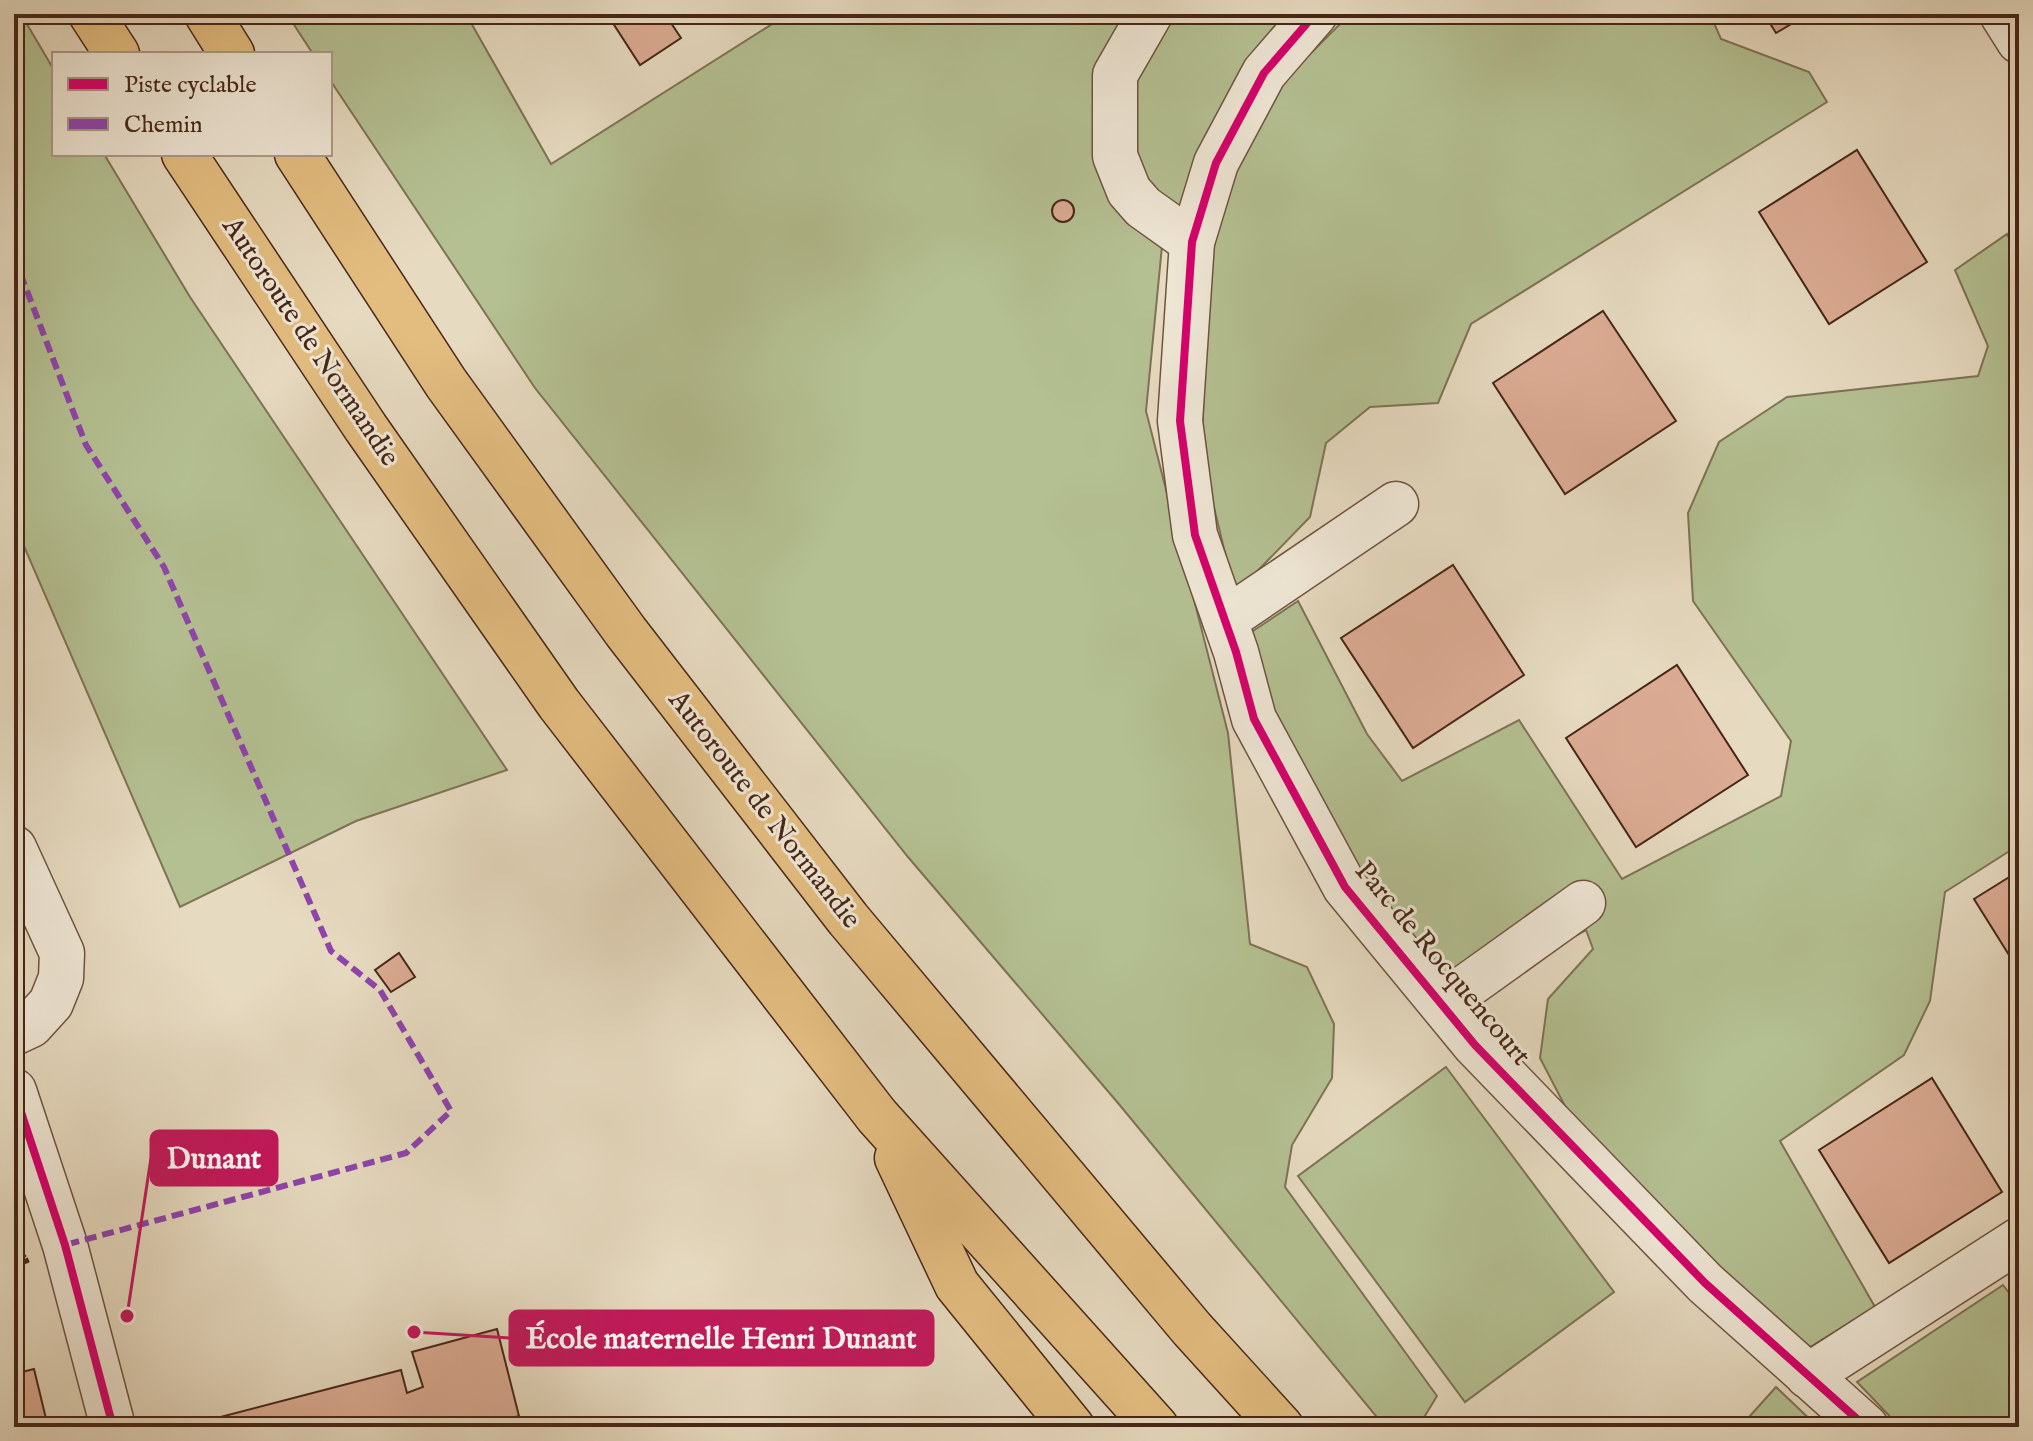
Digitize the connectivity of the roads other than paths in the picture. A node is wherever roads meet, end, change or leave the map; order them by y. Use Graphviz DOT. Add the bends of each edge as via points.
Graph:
graph roads {
  1 [pos="91,14"];
  2 [pos="207,14"];
  3 [pos="1150,14"];
  4 [pos="1315,14"];
  5 [pos="2002,14"];
  6 [pos="2019,41"];
  7 [pos="116,52"];
  8 [pos="231,52"];
  9 [pos="185,156"];
  10 [pos="298,156"];
  11 [pos="1192,242"];
  12 [pos="1396,504"];
  13 [pos="1225,620"];
  14 [pos="14,848"];
  15 [pos="1583,903"];
  16 [pos="1442,1004"];
  17 [pos="14,1033"];
  18 [pos="14,1091"];
  19 [pos="877,1116"];
  20 [pos="2019,1240"];
  21 [pos="1808,1376"];
  22 [pos="113,1427"];
  23 [pos="1072,1427"];
  24 [pos="1156,1427"];
  25 [pos="1281,1427"];
  26 [pos="1866,1427"];
  1 -- 7 [label="highway"];
  2 -- 8 [label="highway"];
  3 -- 11 [label="street" via="1115,75 1115,156 1129,191 1143,207"];
  4 -- 11 [label="street, Parc de Rocquencourt" via="1264,73 1216,163"];
  5 -- 6 [label="street"];
  9 -- 19 [label="highway, Autoroute de Normandie" via="559,704"];
  10 -- 25 [label="highway, Autoroute de Normandie" via="455,395 626,632 819,882 1192,1329"];
  11 -- 13 [label="street, Parc de Rocquencourt" via="1180,421 1195,535"];
  12 -- 13 [label="street"];
  13 -- 16 [label="street, Parc de Rocquencourt" via="1254,719 1345,887"];
  14 -- 17 [label="street" via="62,953 61,978 51,1003 31,1025"];
  15 -- 16 [label="street"];
  16 -- 21 [label="street, Parc de Rocquencourt" via="1475,1045 1705,1283"];
  18 -- 22 [label="street" via="65,1245"];
  19 -- 23 [label="highway" via="957,1285"];
  19 -- 24 [label="highway, Autoroute de Normandie"];
  20 -- 21 [label="street"];
  21 -- 26 [label="street, Parc de Rocquencourt"];
}
